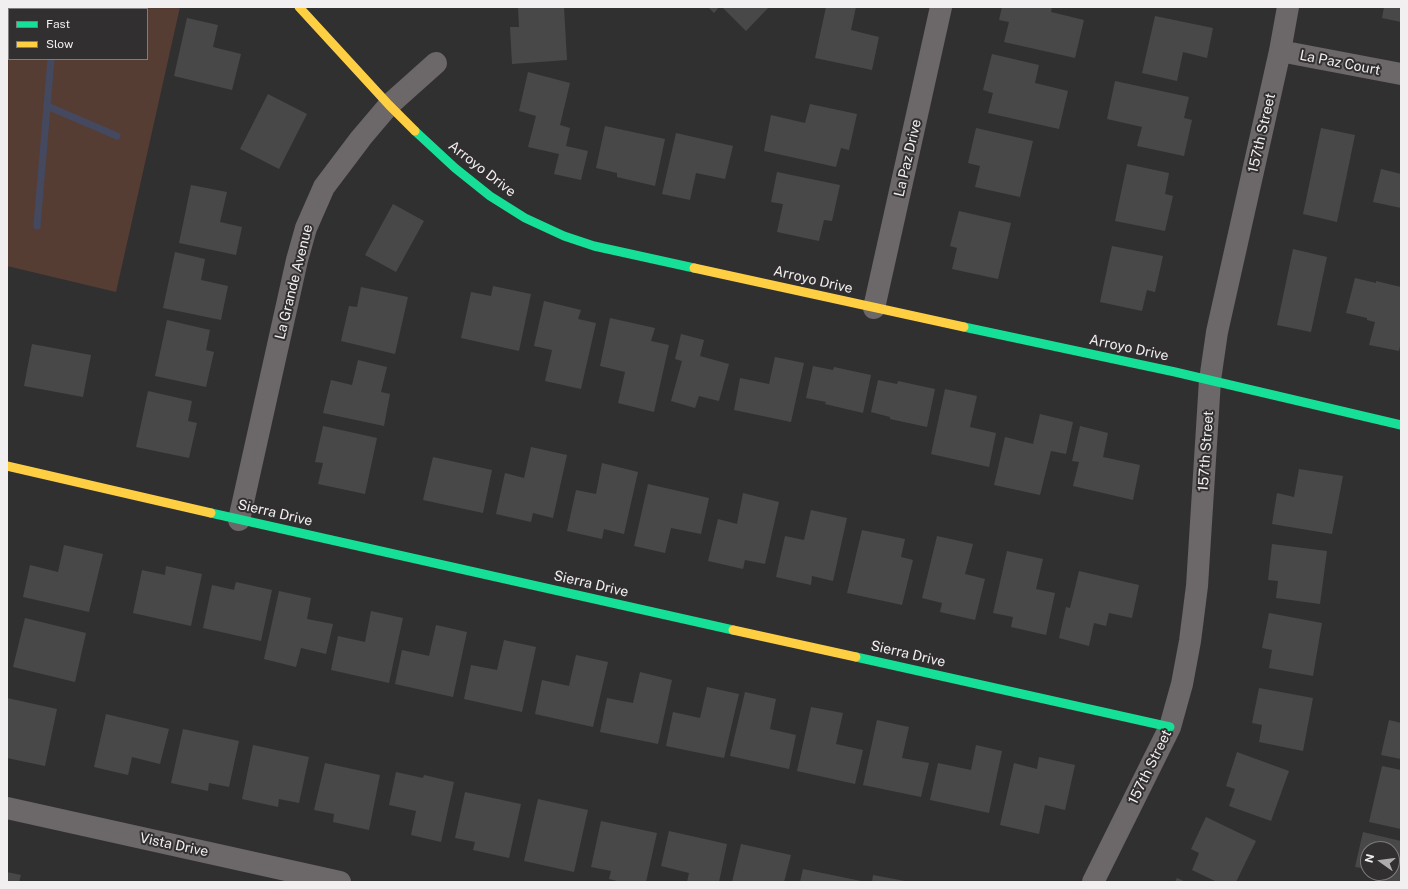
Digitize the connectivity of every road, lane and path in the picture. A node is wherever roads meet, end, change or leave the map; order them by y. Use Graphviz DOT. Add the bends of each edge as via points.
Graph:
graph roads {
  1 [pos="299,7"];
  2 [pos="941,7"];
  3 [pos="1288,7"];
  4 [pos="1280,52"];
  5 [pos="436,63"];
  6 [pos="1401,74"];
  7 [pos="389,105"];
  8 [pos="874,308"];
  9 [pos="1210,380"];
  10 [pos="1401,425"];
  11 [pos="7,466"];
  12 [pos="239,520"];
  13 [pos="1170,727"];
  14 [pos="7,808"];
  15 [pos="340,882"];
  16 [pos="1092,882"];
  1 -- 7 [label="street, Arroyo Drive"];
  2 -- 8 [label="street, La Paz Drive"];
  3 -- 4 [label="street, 157th Street"];
  4 -- 6 [label="street, La Paz Court"];
  4 -- 9 [label="street, 157th Street" via="1217,332"];
  5 -- 7 [label="street, La Grande Avenue"];
  7 -- 8 [label="street, Arroyo Drive" via="438,152 490,196 525,218 564,236 594,246"];
  7 -- 12 [label="street, La Grande Avenue" via="324,187 306,228"];
  8 -- 9 [label="street, Arroyo Drive"];
  9 -- 10 [label="street, Arroyo Drive"];
  9 -- 13 [label="street, 157th Street" via="1196,593 1182,684"];
  11 -- 12 [label="street, Sierra Drive"];
  12 -- 13 [label="street, Sierra Drive"];
  13 -- 16 [label="street, 157th Street"];
  14 -- 15 [label="street, Vista Drive"];
}
